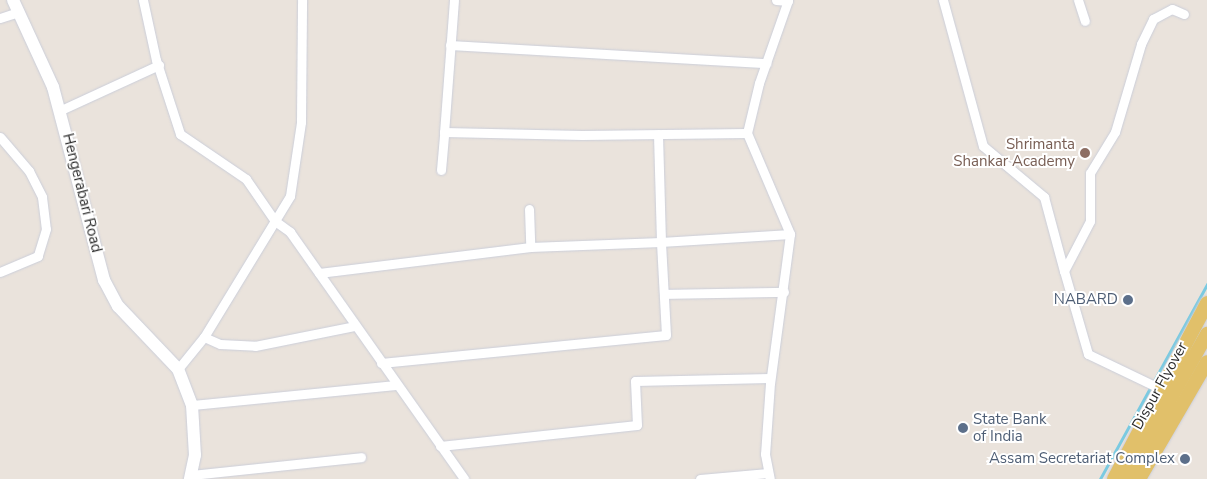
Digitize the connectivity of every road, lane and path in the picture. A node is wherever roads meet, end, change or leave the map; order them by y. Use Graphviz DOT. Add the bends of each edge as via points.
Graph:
graph roads {
  1 [pos="13,0"];
  2 [pos="143,0"];
  3 [pos="302,0"];
  4 [pos="454,0"];
  5 [pos="776,0"];
  6 [pos="943,0"];
  7 [pos="1078,0"];
  8 [pos="788,1"];
  9 [pos="18,12"];
  10 [pos="1184,14"];
  11 [pos="0,18"];
  12 [pos="1085,21"];
  13 [pos="450,45"];
  14 [pos="766,63"];
  15 [pos="158,65"];
  16 [pos="61,110"];
  17 [pos="444,132"];
  18 [pos="747,133"];
  19 [pos="658,134"];
  20 [pos="0,137"];
  21 [pos="441,170"];
  22 [pos="529,209"];
  23 [pos="275,221"];
  24 [pos="790,234"];
  25 [pos="661,242"];
  26 [pos="530,248"];
  27 [pos="1064,271"];
  28 [pos="0,272"];
  29 [pos="319,273"];
  30 [pos="784,292"];
  31 [pos="664,294"];
  32 [pos="1207,303"];
  33 [pos="354,326"];
  34 [pos="1207,334"];
  35 [pos="204,338"];
  36 [pos="1207,362"];
  37 [pos="381,364"];
  38 [pos="178,369"];
  39 [pos="770,378"];
  40 [pos="396,385"];
  41 [pos="1159,388"];
  42 [pos="192,405"];
  43 [pos="440,446"];
  44 [pos="361,457"];
  45 [pos="769,476"];
  46 [pos="197,477"];
  47 [pos="464,479"];
  48 [pos="700,479"];
  49 [pos="1114,479"];
  50 [pos="1125,479"];
  51 [pos="1139,479"];
  1 -- 9 [label="main road, Hengerabari Road"];
  2 -- 15 [label="street"];
  3 -- 23 [label="street" via="297,164 290,196"];
  4 -- 13 [label="street"];
  5 -- 8 [label="street"];
  6 -- 27 [label="street" via="983,146 1044,197"];
  7 -- 12 [label="street"];
  8 -- 14 [label="street"];
  9 -- 11 [label="street"];
  9 -- 16 [label="main road, Hengerabari Road"];
  10 -- 27 [label="street" via="1172,9 1153,19 1140,44 1115,132 1090,173 1090,221"];
  13 -- 14 [label="street"];
  13 -- 17 [label="street"];
  14 -- 18 [label="street"];
  15 -- 16 [label="street"];
  15 -- 23 [label="street" via="180,134 246,179"];
  16 -- 38 [label="main road, Hengerabari Road" via="104,280 118,306"];
  17 -- 19 [label="street"];
  17 -- 21 [label="street"];
  18 -- 19 [label="street"];
  18 -- 24 [label="street"];
  19 -- 25 [label="street"];
  20 -- 28 [label="street" via="29,171 42,197 46,229 38,256"];
  22 -- 26 [label="street"];
  23 -- 29 [label="street" via="290,232"];
  23 -- 35 [label="street"];
  24 -- 25 [label="street"];
  24 -- 30 [label="street"];
  25 -- 26 [label="street"];
  25 -- 31 [label="street"];
  26 -- 29 [label="street"];
  27 -- 41 [label="street" via="1088,354"];
  29 -- 33 [label="street"];
  30 -- 31 [label="street"];
  30 -- 39 [label="street"];
  31 -- 37 [label="street" via="666,335"];
  32 -- 41 [label="main road"];
  33 -- 35 [label="street" via="255,346 220,344"];
  33 -- 37 [label="street"];
  34 -- 50 [label="main road, Dispur Flyover"];
  35 -- 38 [label="street"];
  36 -- 51 [label="main road"];
  37 -- 40 [label="street"];
  38 -- 42 [label="main road, Hengerabari Road"];
  39 -- 43 [label="street" via="635,381 637,425"];
  39 -- 45 [label="street" via="765,454"];
  40 -- 42 [label="street"];
  40 -- 43 [label="street"];
  41 -- 49 [label="main road"];
  42 -- 46 [label="main road, Hengerabari Road"];
  43 -- 47 [label="street"];
  44 -- 46 [label="street"];
  45 -- 48 [label="street"];
}
